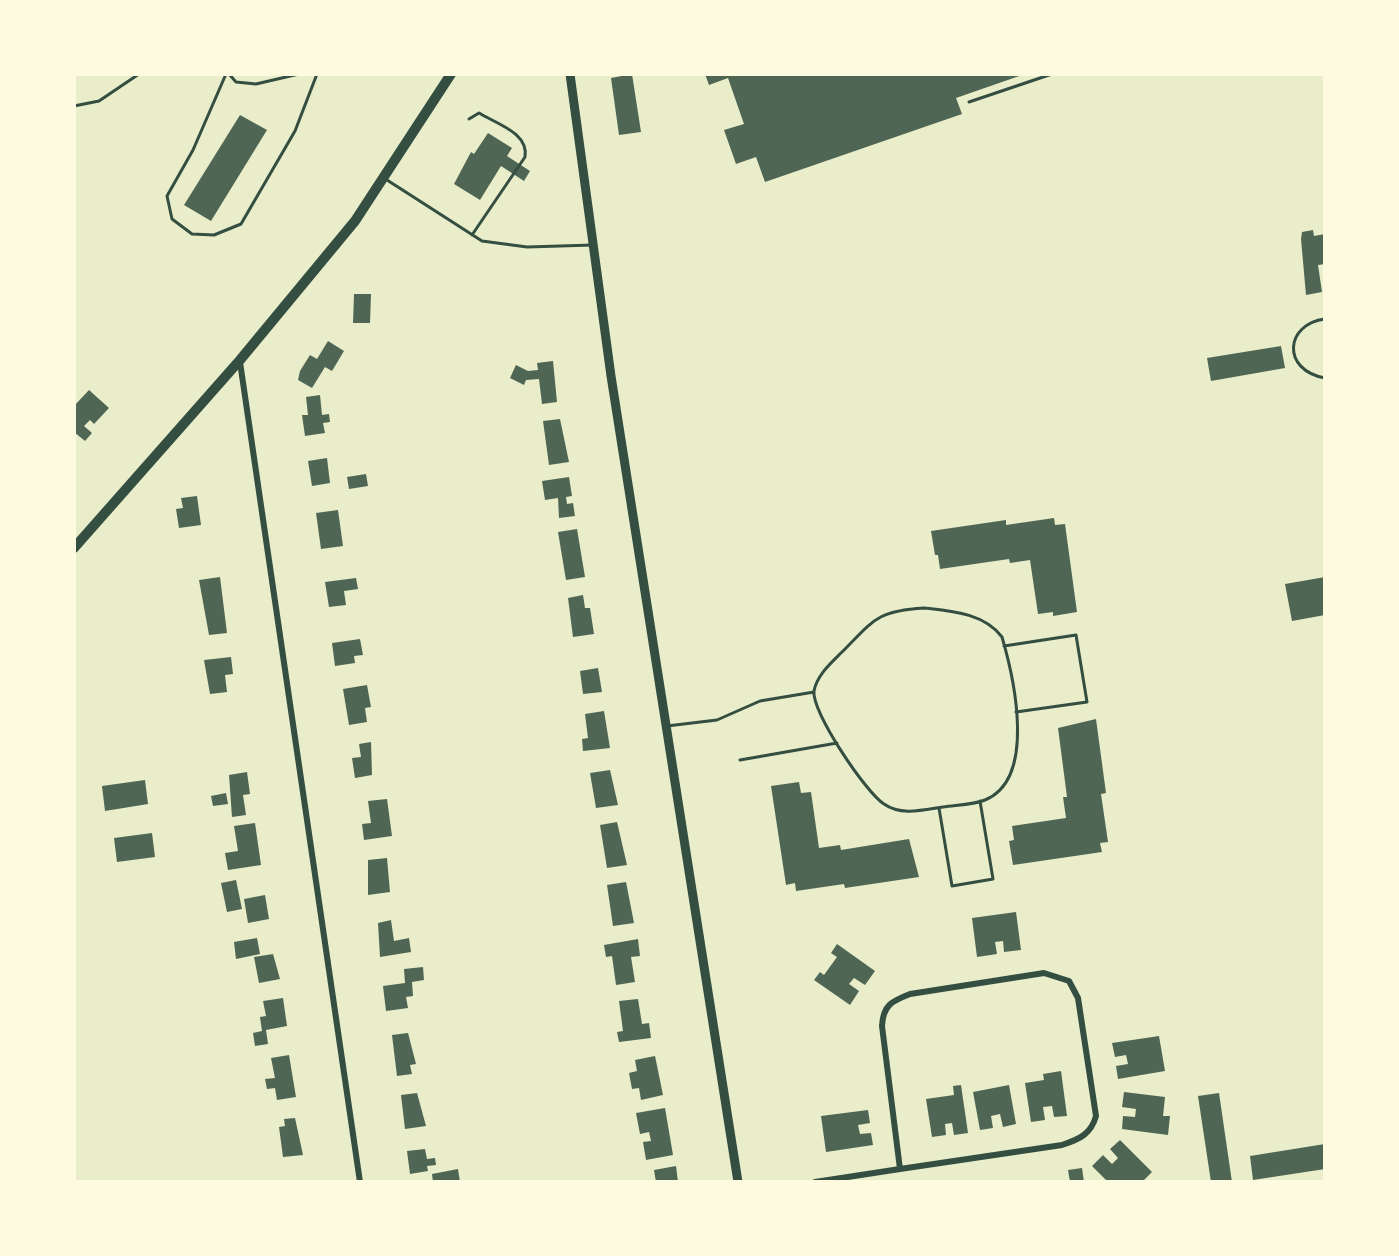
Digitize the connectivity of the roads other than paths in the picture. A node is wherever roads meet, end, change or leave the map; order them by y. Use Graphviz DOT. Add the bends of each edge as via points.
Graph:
graph roads {
  1 [pos="139,74"];
  2 [pos="228,74"];
  3 [pos="299,74"];
  4 [pos="317,74"];
  5 [pos="451,74"];
  6 [pos="570,74"];
  7 [pos="1052,74"];
  8 [pos="969,102"];
  9 [pos="74,106"];
  10 [pos="469,119"];
  11 [pos="383,178"];
  12 [pos="472,235"];
  13 [pos="593,245"];
  14 [pos="1325,319"];
  15 [pos="240,360"];
  16 [pos="1325,378"];
  17 [pos="74,548"];
  18 [pos="1004,646"];
  19 [pos="814,692"];
  20 [pos="1016,712"];
  21 [pos="665,727"];
  22 [pos="837,743"];
  23 [pos="740,760"];
  24 [pos="980,801"];
  25 [pos="939,808"];
  26 [pos="900,1169"];
  27 [pos="360,1182"];
  28 [pos="738,1182"];
  29 [pos="815,1182"];
  1 -- 9 [label="lane" via="99,101"];
  2 -- 3 [label="lane" via="236,82 256,84"];
  2 -- 4 [label="lane" via="167,196 172,219 192,234 214,235 241,224 295,131"];
  5 -- 11 [label="main road"];
  6 -- 13 [label="main road"];
  7 -- 8 [label="lane"];
  10 -- 12 [label="lane" via="479,113 527,146 525,157"];
  11 -- 12 [label="lane"];
  11 -- 15 [label="main road" via="355,221"];
  12 -- 13 [label="lane" via="527,247"];
  13 -- 21 [label="main road"];
  14 -- 16 [label="lane" via="1308,324 1292,352 1305,374"];
  15 -- 17 [label="main road"];
  15 -- 27 [label="street"];
  18 -- 19 [label="lane" via="996,629 973,617 937,609 892,610 876,618 822,672"];
  18 -- 20 [label="lane"];
  18 -- 20 [label="lane" via="1076,635 1081,662 1087,702"];
  19 -- 21 [label="lane" via="760,701 717,720"];
  19 -- 22 [label="lane"];
  20 -- 24 [label="lane" via="1014,772"];
  21 -- 28 [label="main road"];
  22 -- 23 [label="lane"];
  22 -- 25 [label="lane" via="884,804 905,812"];
  24 -- 25 [label="lane"];
  24 -- 25 [label="lane" via="993,879 952,886"];
  26 -- 26 [label="street" via="1062,1145 1081,1139 1092,1128 1096,1116 1078,998 1069,981 1044,973 891,1001 882,1026"];
  26 -- 29 [label="street"];
}
